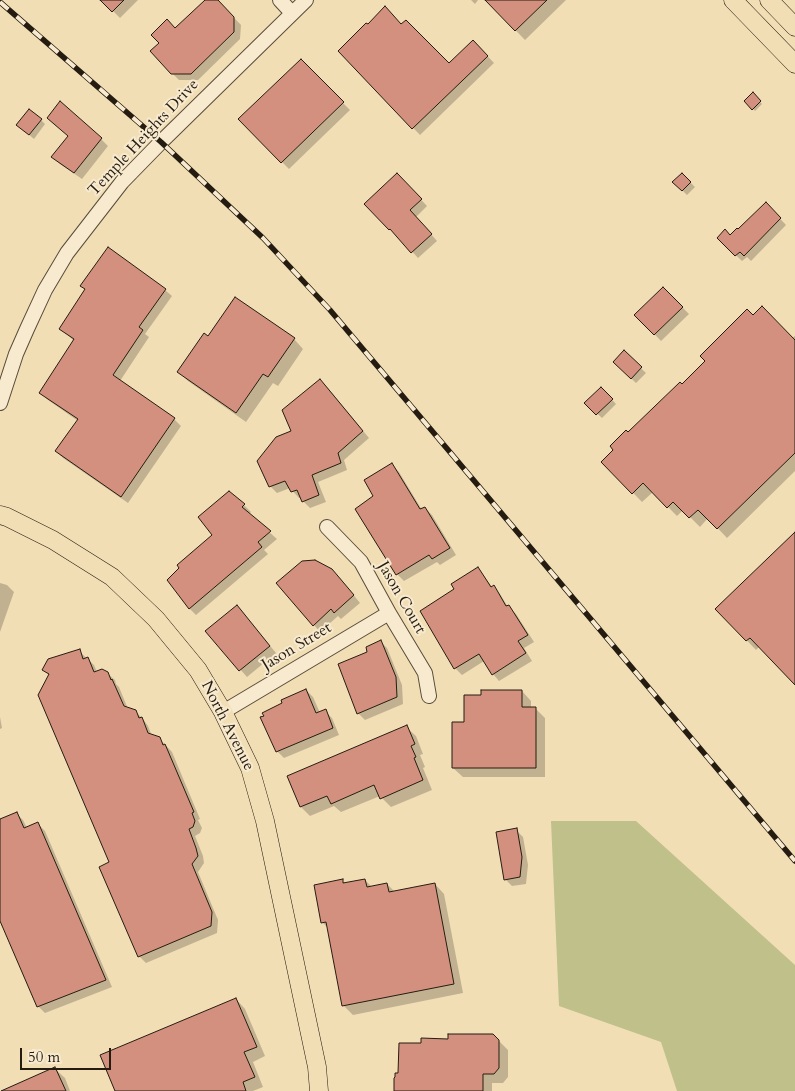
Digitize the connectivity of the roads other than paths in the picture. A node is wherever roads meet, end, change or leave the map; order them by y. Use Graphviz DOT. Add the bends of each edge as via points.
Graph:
graph roads {
  1 [pos="280,0"];
  2 [pos="306,0"];
  3 [pos="733,0"];
  4 [pos="769,0"];
  5 [pos="292,13"];
  6 [pos="795,27"];
  7 [pos="795,64"];
  8 [pos="0,403"];
  9 [pos="0,515"];
  10 [pos="326,527"];
  11 [pos="389,613"];
  12 [pos="429,696"];
  13 [pos="224,712"];
  14 [pos="319,1091"];
  1 -- 5 [label="street"];
  2 -- 5 [label="street, Temple Heights Drive"];
  3 -- 7 [label="main road"];
  4 -- 6 [label="main road"];
  5 -- 8 [label="street, Temple Heights Drive" via="122,182 67,253 45,290 16,354"];
  9 -- 13 [label="main road, North Avenue" via="53,540 112,577 156,619 198,670"];
  10 -- 11 [label="street, Jason Court" via="361,562"];
  11 -- 12 [label="street, Jason Court" via="425,673"];
  11 -- 13 [label="street, Jason Street"];
  13 -- 14 [label="main road, North Avenue" via="250,768 265,821 317,1067"];
}
